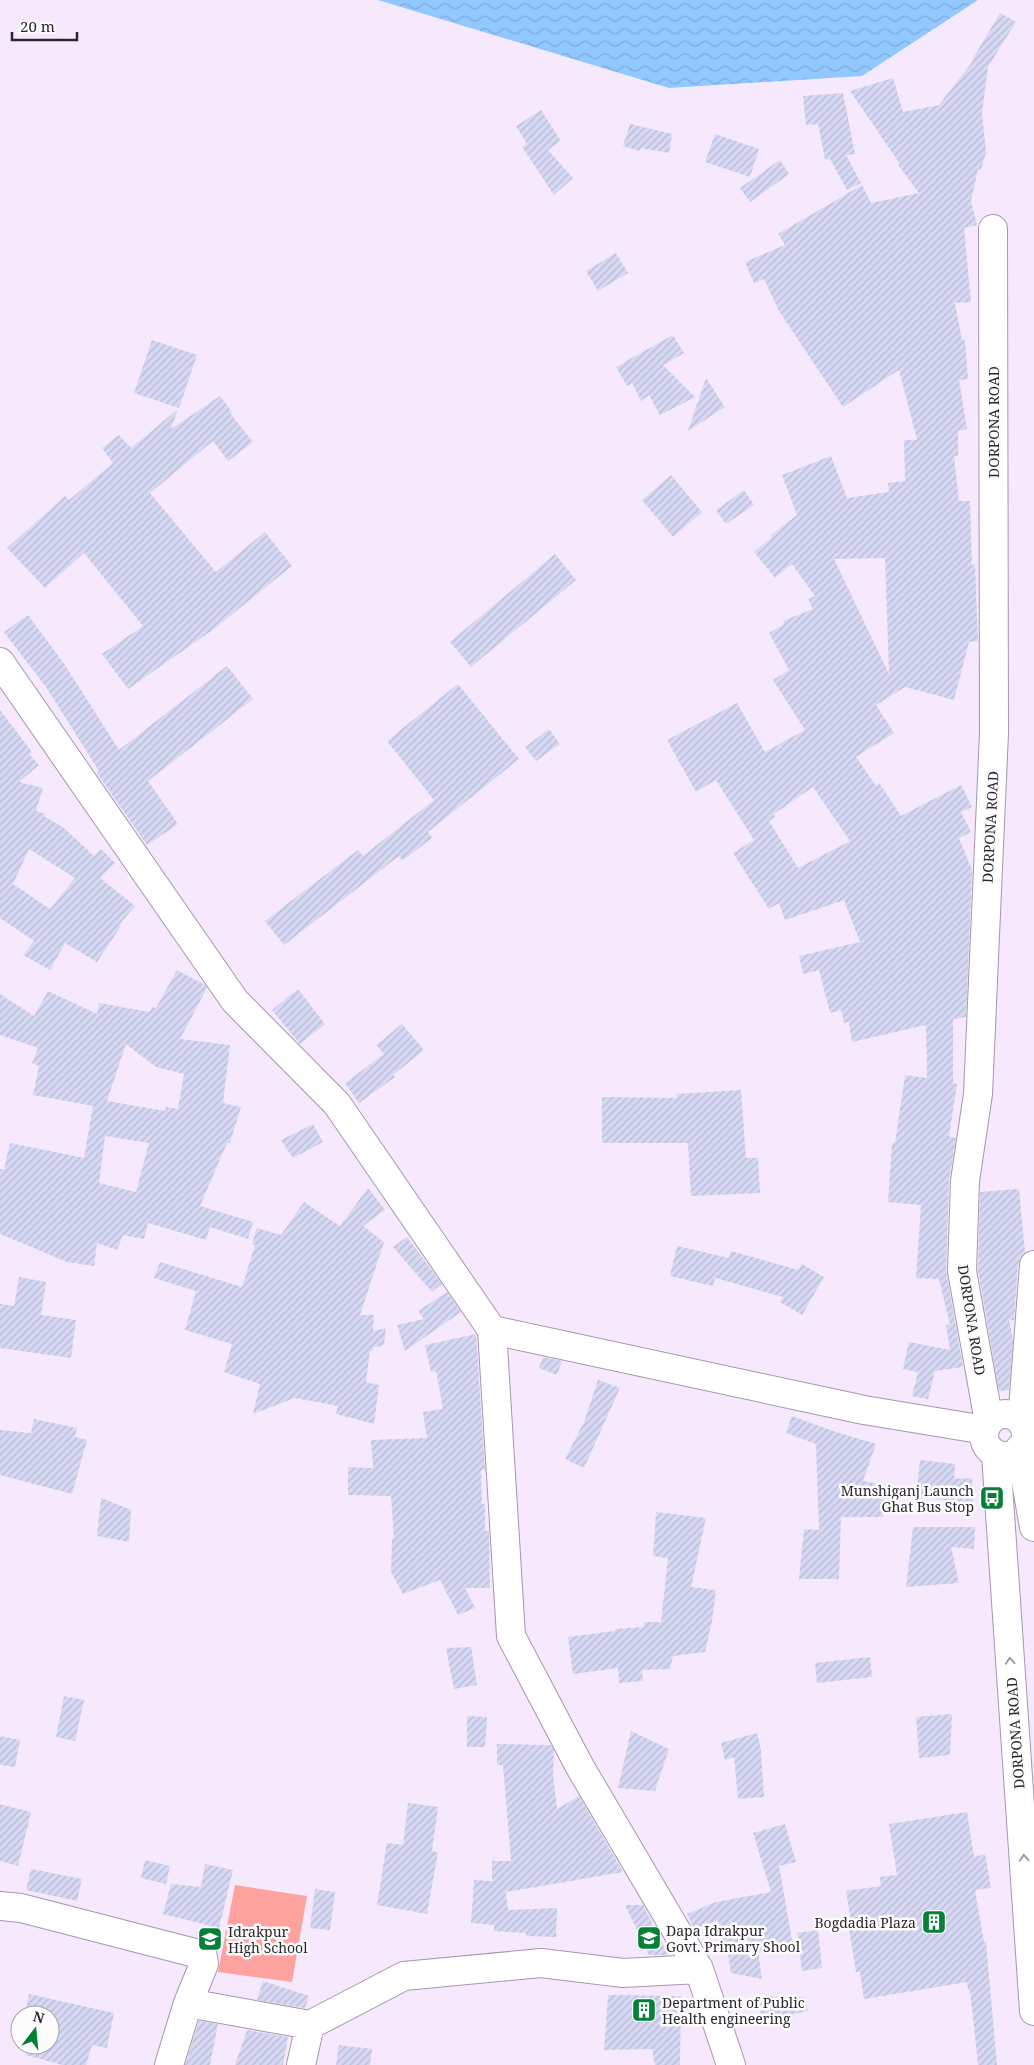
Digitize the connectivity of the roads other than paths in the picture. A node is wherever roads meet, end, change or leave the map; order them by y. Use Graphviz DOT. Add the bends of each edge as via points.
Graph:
graph roads {
  1 [pos="993,229"];
  2 [pos="0,662"];
  3 [pos="1034,1265"];
  4 [pos="492,1330"];
  5 [pos="1003,1435"];
  6 [pos="1034,1527"];
  7 [pos="0,1906"];
  8 [pos="699,1969"];
  9 [pos="188,2003"];
  10 [pos="1034,2011"];
  11 [pos="310,2025"];
  12 [pos="169,2065"];
  13 [pos="301,2065"];
  14 [pos="731,2065"];
  1 -- 5 [label="street, DORPONA ROAD" via="994,734 978,1094 965,1181 962,1271"];
  2 -- 4 [label="street" via="235,1001 337,1104"];
  3 -- 5 [label="street, DORPONA ROAD"];
  4 -- 5 [label="street" via="864,1410"];
  4 -- 8 [label="street" via="511,1636 580,1767"];
  5 -- 6 [label="street, DORPONA ROAD"];
  10 -- 5 [label="street, DORPONA ROAD, one-way"];
  7 -- 9 [label="street" via="21,1908 203,1957 204,1964"];
  8 -- 11 [label="street" via="623,1972 541,1963 404,1976"];
  8 -- 14 [label="street"];
  9 -- 11 [label="street"];
  9 -- 12 [label="street"];
  11 -- 13 [label="street"];
}
